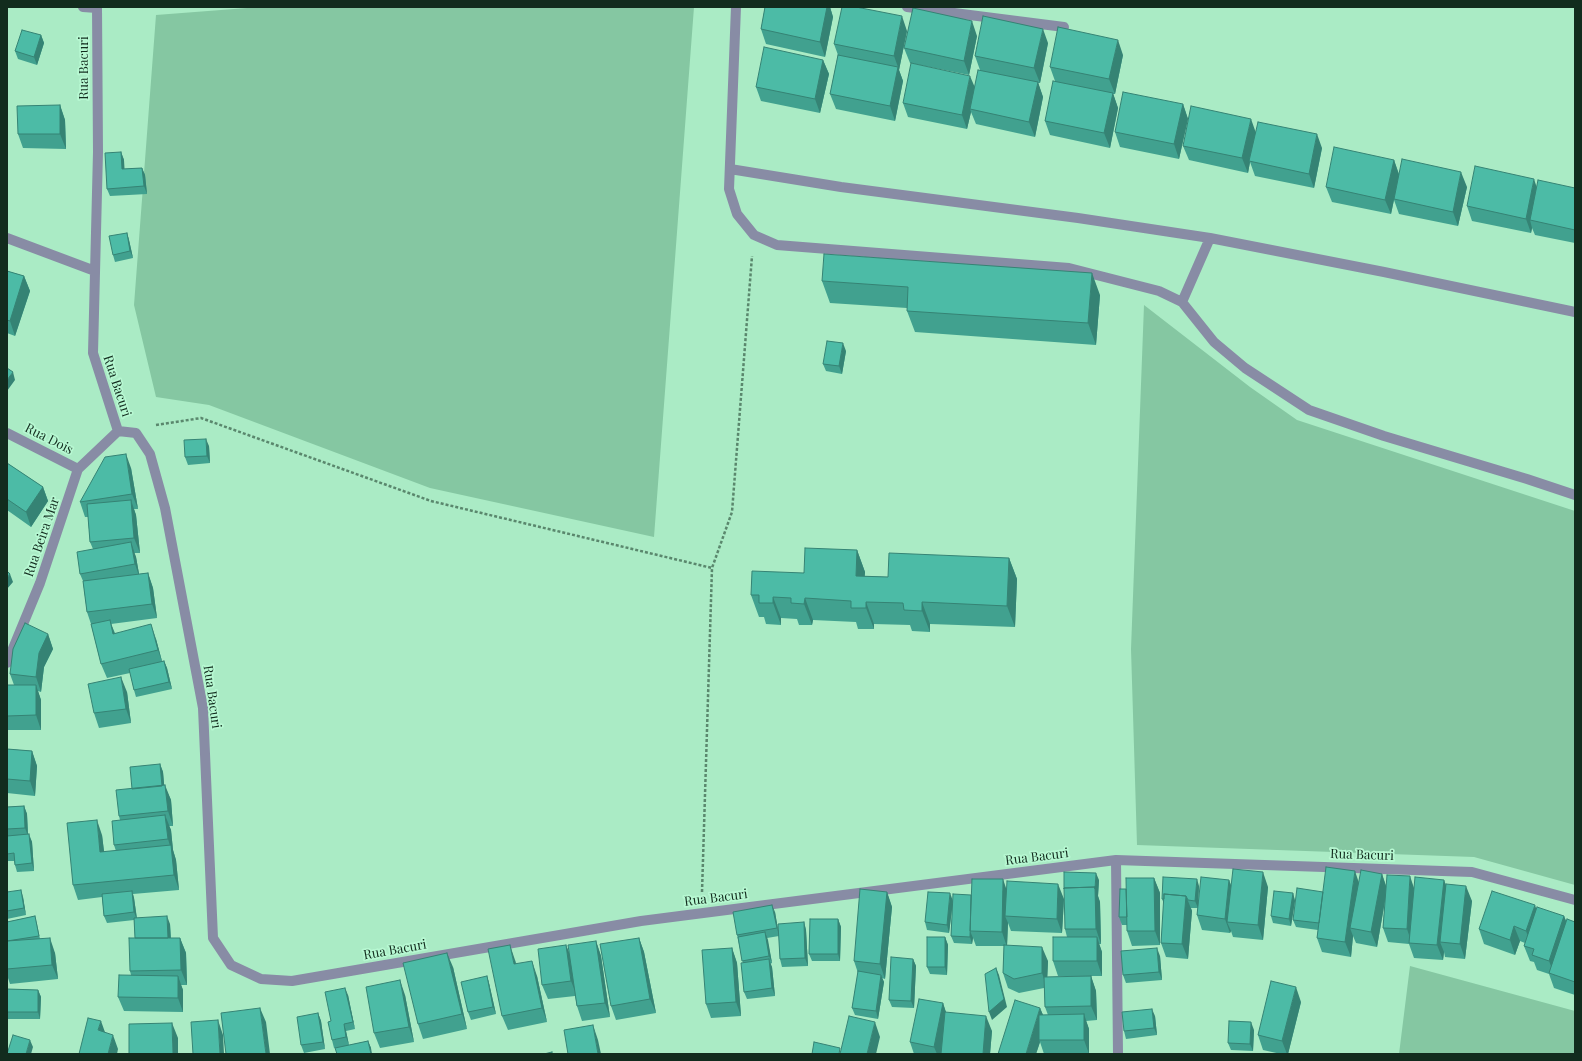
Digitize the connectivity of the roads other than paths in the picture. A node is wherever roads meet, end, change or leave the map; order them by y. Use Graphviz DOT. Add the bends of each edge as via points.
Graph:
graph roads {
  1 [pos="83,7"];
  2 [pos="736,7"];
  3 [pos="907,7"];
  4 [pos="97,8"];
  5 [pos="1064,27"];
  6 [pos="730,169"];
  7 [pos="7,238"];
  8 [pos="1210,238"];
  9 [pos="95,271"];
  10 [pos="1182,302"];
  11 [pos="1575,312"];
  12 [pos="118,431"];
  13 [pos="7,433"];
  14 [pos="78,469"];
  15 [pos="1575,495"];
  16 [pos="7,663"];
  17 [pos="1116,860"];
  18 [pos="1575,900"];
  19 [pos="1118,1054"];
  1 -- 4 [label="street"];
  2 -- 6 [label="street"];
  3 -- 5 [label="street"];
  4 -- 9 [label="street, Rua Bacuri" via="98,152"];
  6 -- 8 [label="street" via="841,187"];
  6 -- 10 [label="street" via="729,188 737,214 754,235 777,245 1068,268 1158,291"];
  7 -- 9 [label="street"];
  8 -- 10 [label="street"];
  8 -- 11 [label="street"];
  9 -- 12 [label="street, Rua Bacuri" via="93,353"];
  10 -- 15 [label="street" via="1214,342 1245,368 1309,410"];
  12 -- 14 [label="street, Rua Beira Mar"];
  12 -- 17 [label="street, Rua Bacuri" via="136,433 150,454 165,508 204,708 213,938 231,965 261,979 292,981 641,921"];
  13 -- 14 [label="street, Rua Dois"];
  14 -- 16 [label="street, Rua Beira Mar" via="40,583"];
  17 -- 18 [label="street, Rua Bacuri" via="1472,872"];
  17 -- 19 [label="street"];
}
